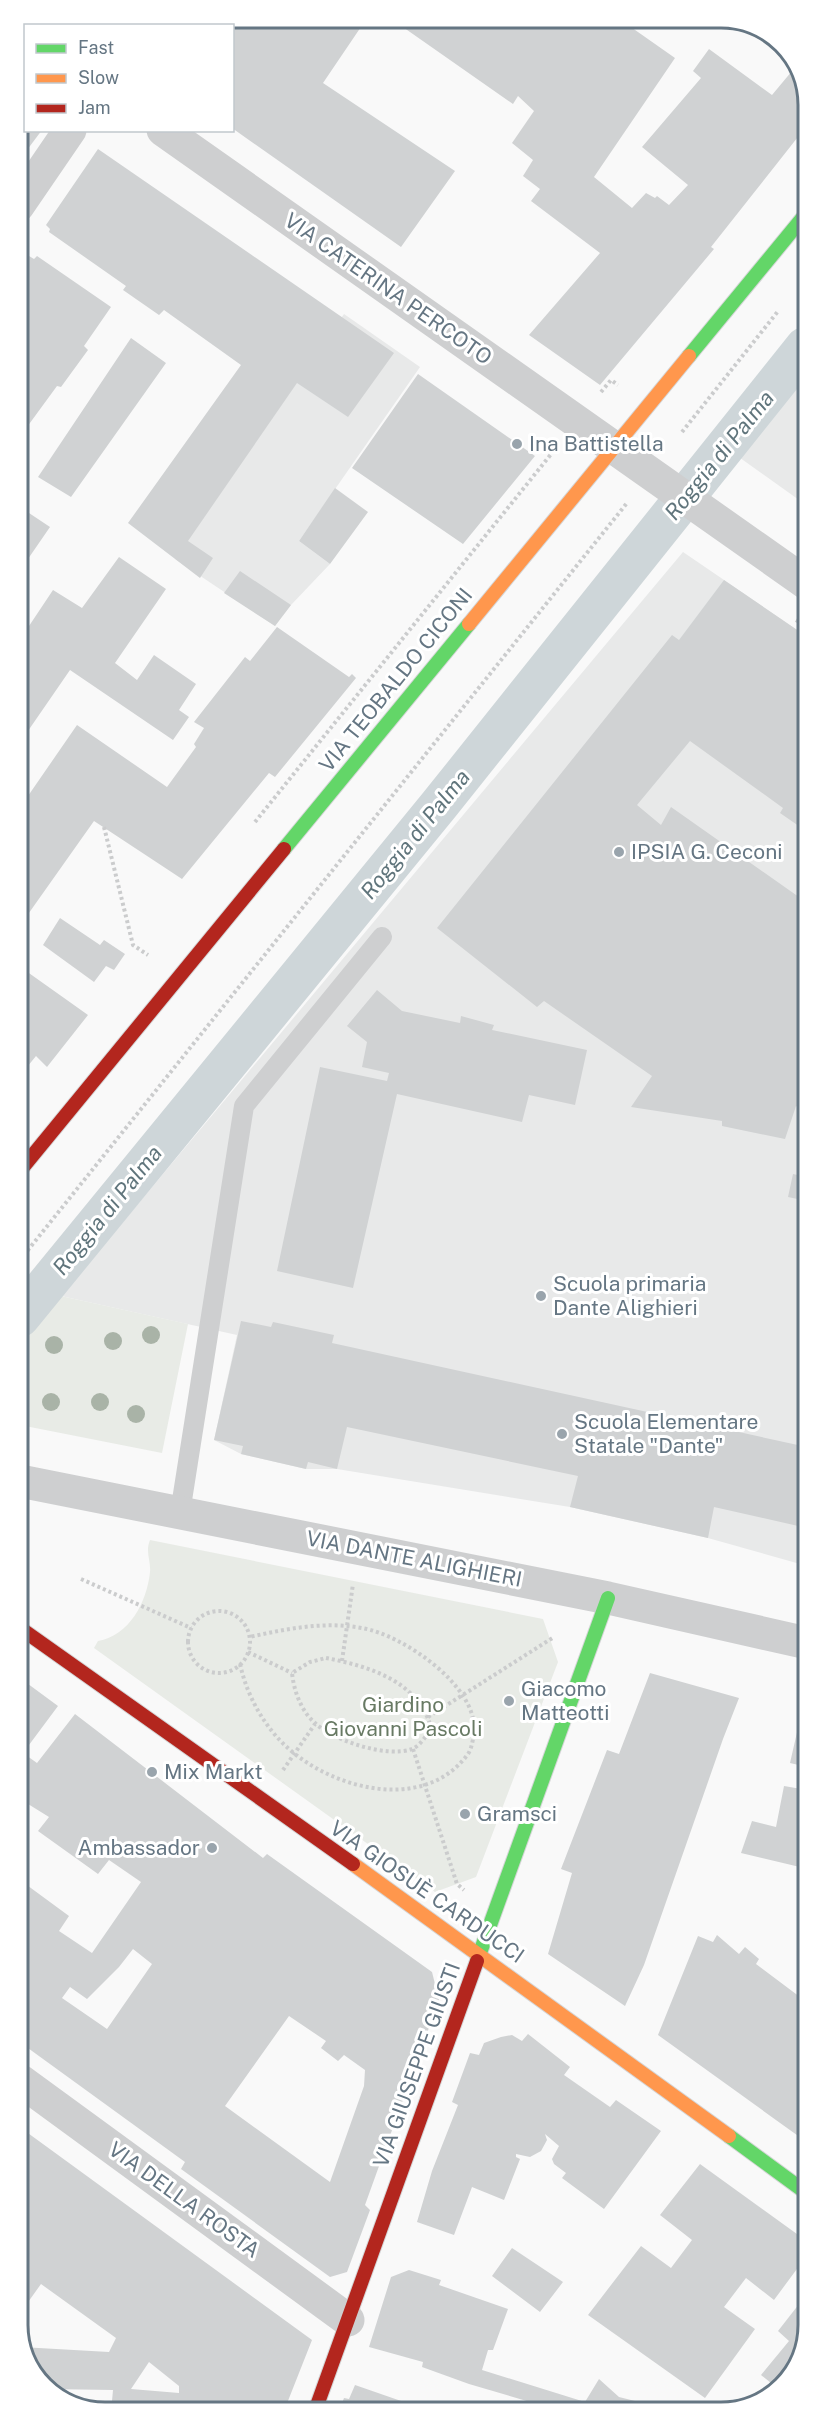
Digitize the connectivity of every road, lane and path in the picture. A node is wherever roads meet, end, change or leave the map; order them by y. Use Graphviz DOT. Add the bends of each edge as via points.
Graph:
graph roads {
  1 [pos="69,132"];
  2 [pos="166,132"];
  3 [pos="28,191"];
  4 [pos="798,224"];
  5 [pos="784,304"];
  6 [pos="620,386"];
  7 [pos="595,399"];
  8 [pos="682,432"];
  9 [pos="614,447"];
  10 [pos="552,453"];
  11 [pos="626,503"];
  12 [pos="798,577"];
  13 [pos="252,825"];
  14 [pos="104,827"];
  15 [pos="382,937"];
  16 [pos="155,946"];
  17 [pos="147,955"];
  18 [pos="140,964"];
  19 [pos="28,1162"];
  20 [pos="28,1250"];
  21 [pos="28,1483"];
  22 [pos="180,1513"];
  23 [pos="354,1577"];
  24 [pos="81,1580"];
  25 [pos="608,1598"];
  26 [pos="347,1626"];
  27 [pos="191,1628"];
  28 [pos="562,1633"];
  29 [pos="28,1634"];
  30 [pos="249,1637"];
  31 [pos="798,1641"];
  32 [pos="248,1652"];
  33 [pos="342,1661"];
  34 [pos="240,1664"];
  35 [pos="292,1673"];
  36 [pos="463,1697"];
  37 [pos="428,1717"];
  38 [pos="315,1724"];
  39 [pos="413,1749"];
  40 [pos="294,1753"];
  41 [pos="282,1771"];
  42 [pos="425,1786"];
  43 [pos="457,1884"];
  44 [pos="479,1953"];
  45 [pos="28,2086"];
  46 [pos="798,2187"];
  47 [pos="348,2320"];
  48 [pos="318,2401"];
  1 -- 3 [label="street"];
  2 -- 9 [label="street, VIA CATERINA PERCOTO"];
  4 -- 9 [label="street, VIA TEOBALDO CICONI"];
  5 -- 8 [label="path"];
  6 -- 7 [label="path" via="612,380"];
  9 -- 12 [label="street, VIA CATERINA PERCOTO"];
  9 -- 19 [label="street, VIA TEOBALDO CICONI"];
  10 -- 13 [label="path"];
  11 -- 20 [label="path"];
  14 -- 17 [label="path" via="133,945"];
  15 -- 22 [label="lane" via="244,1106"];
  16 -- 17 [label="path"];
  17 -- 18 [label="path"];
  21 -- 22 [label="street, VIA DANTE ALIGHIERI"];
  22 -- 25 [label="street, VIA DANTE ALIGHIERI"];
  23 -- 26 [label="path"];
  24 -- 27 [label="path"];
  25 -- 31 [label="street, VIA DANTE ALIGHIERI"];
  25 -- 44 [label="street, VIA GIUSEPPE GIUSTI"];
  26 -- 30 [label="path" via="316,1624"];
  26 -- 33 [label="path"];
  26 -- 36 [label="path" via="376,1631 418,1652 440,1669"];
  27 -- 30 [label="path" via="205,1614 223,1611 241,1620"];
  27 -- 34 [label="path" via="188,1647 197,1664 224,1672"];
  28 -- 36 [label="path"];
  29 -- 44 [label="street, VIA GIOSUÈ CARDUCCI"];
  30 -- 32 [label="path"];
  32 -- 34 [label="path"];
  32 -- 35 [label="path"];
  33 -- 35 [label="path" via="326,1658"];
  33 -- 37 [label="path" via="389,1677 411,1694"];
  34 -- 40 [label="path" via="245,1686 262,1719"];
  35 -- 38 [label="path" via="294,1691"];
  36 -- 37 [label="path"];
  36 -- 42 [label="path" via="475,1722 470,1752 454,1770"];
  37 -- 39 [label="path" via="431,1728"];
  38 -- 39 [label="path" via="344,1741 369,1748"];
  38 -- 40 [label="path"];
  39 -- 42 [label="path"];
  40 -- 41 [label="path"];
  40 -- 42 [label="path" via="346,1782 395,1789"];
  42 -- 43 [label="path"];
  44 -- 46 [label="street, VIA GIOSUÈ CARDUCCI"];
  44 -- 47 [label="street, VIA GIUSEPPE GIUSTI"];
  45 -- 47 [label="street, VIA DELLA ROSTA"];
  47 -- 48 [label="street, VIA GIUSEPPE GIUSTI"];
}
